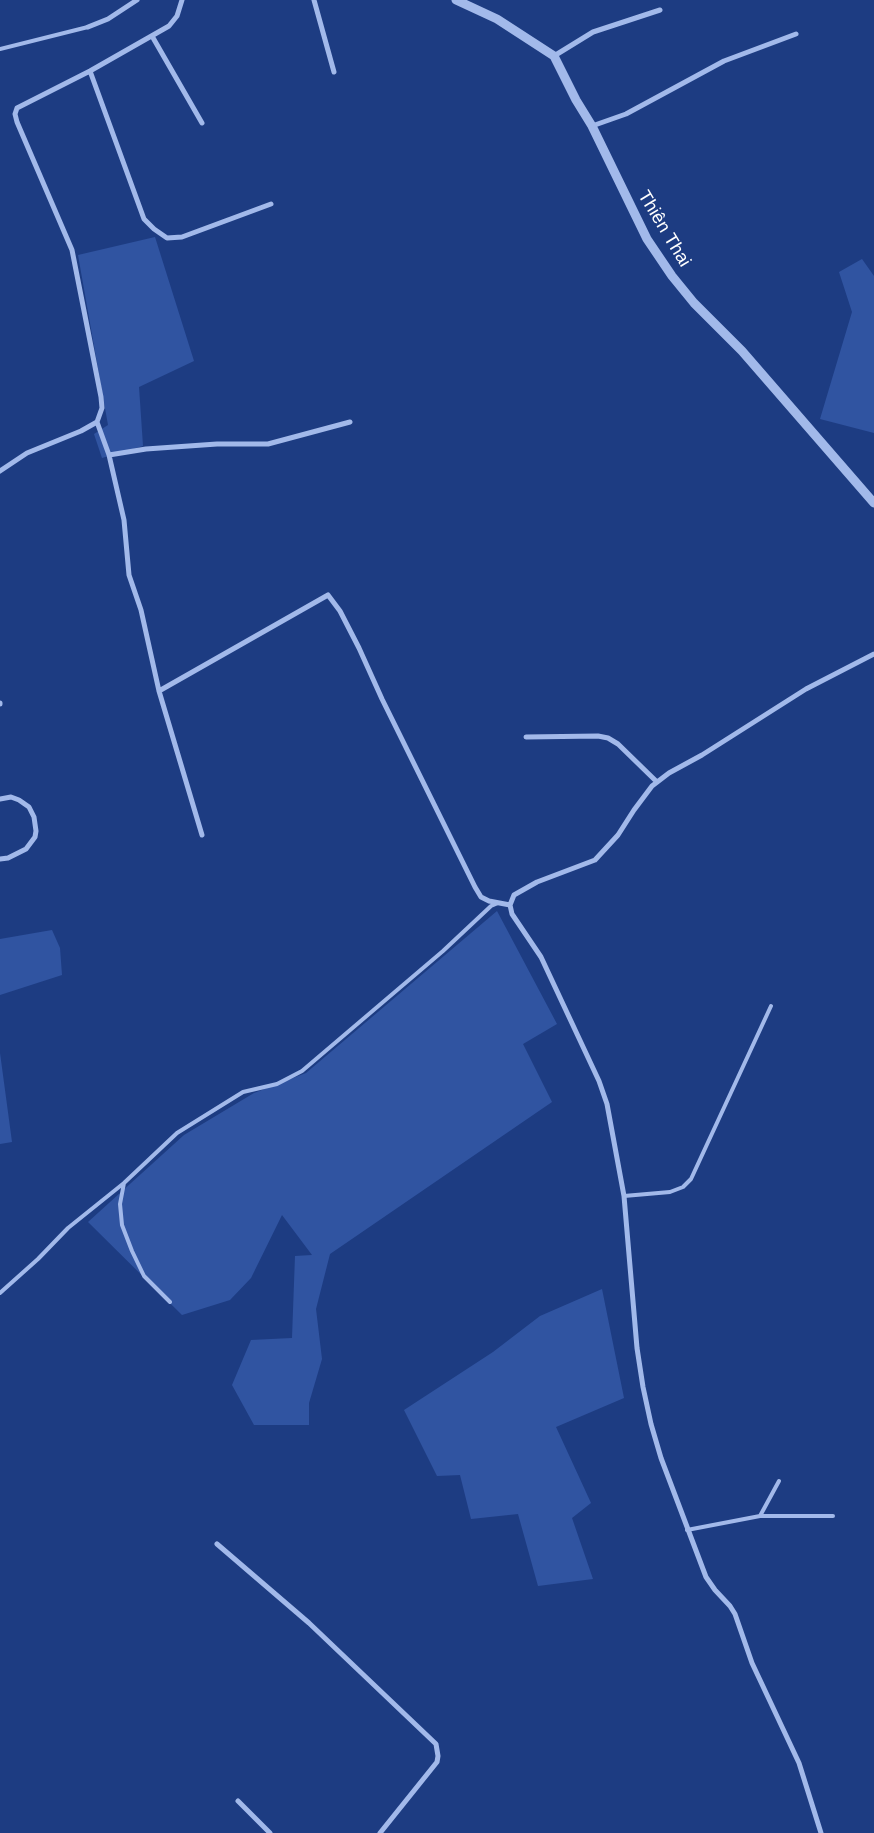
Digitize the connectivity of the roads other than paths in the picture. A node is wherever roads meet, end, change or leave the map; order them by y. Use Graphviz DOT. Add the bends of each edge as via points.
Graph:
graph roads {
  1 [pos="136,0"];
  2 [pos="182,0"];
  3 [pos="314,0"];
  4 [pos="456,0"];
  5 [pos="660,10"];
  6 [pos="88,27"];
  7 [pos="796,34"];
  8 [pos="152,36"];
  9 [pos="0,49"];
  10 [pos="554,56"];
  11 [pos="90,71"];
  12 [pos="334,72"];
  13 [pos="202,124"];
  14 [pos="592,126"];
  15 [pos="271,204"];
  16 [pos="96,422"];
  17 [pos="350,422"];
  18 [pos="109,455"];
  19 [pos="0,471"];
  20 [pos="874,503"];
  21 [pos="874,654"];
  22 [pos="159,691"];
  23 [pos="526,737"];
  24 [pos="657,782"];
  25 [pos="0,799"];
  26 [pos="202,835"];
  27 [pos="0,859"];
  28 [pos="498,903"];
  29 [pos="510,904"];
  30 [pos="771,1006"];
  31 [pos="124,1183"];
  32 [pos="624,1196"];
  33 [pos="0,1293"];
  34 [pos="170,1302"];
  35 [pos="779,1482"];
  36 [pos="760,1516"];
  37 [pos="833,1516"];
  38 [pos="688,1530"];
  39 [pos="217,1544"];
  40 [pos="238,1801"];
  41 [pos="270,1833"];
  42 [pos="380,1833"];
  43 [pos="821,1833"];
  1 -- 6 [label="street" via="108,19"];
  2 -- 8 [label="street" via="177,16 169,26"];
  3 -- 12 [label="street"];
  4 -- 10 [label="street" via="497,19"];
  5 -- 10 [label="street" via="593,32"];
  6 -- 9 [label="lane"];
  7 -- 14 [label="street" via="724,61 626,114"];
  8 -- 11 [label="street"];
  8 -- 13 [label="street"];
  10 -- 14 [label="street, Thiên Thai"];
  11 -- 15 [label="street" via="144,219 154,229 167,238 182,236"];
  11 -- 16 [label="street" via="17,108 15,114 72,250 101,397 102,408"];
  14 -- 20 [label="street, Thiên Thai" via="646,239 672,276"];
  16 -- 18 [label="street"];
  16 -- 19 [label="street" via="28,453"];
  17 -- 18 [label="street" via="268,444 217,444"];
  18 -- 22 [label="street" via="124,520 129,574 141,610"];
  21 -- 24 [label="street" via="806,688"];
  22 -- 26 [label="street"];
  22 -- 28 [label="street" via="328,595 359,648 474,887 481,897"];
  23 -- 24 [label="street" via="608,738"];
  24 -- 29 [label="street" via="618,836 595,860 537,882 514,895"];
  25 -- 27 [label="street" via="11,797 29,807 36,831 26,849"];
  28 -- 29 [label="street"];
  28 -- 31 [label="lane" via="302,1072 277,1084 243,1092 177,1133"];
  29 -- 32 [label="street" via="512,914 541,958 599,1081 609,1112"];
  30 -- 32 [label="lane" via="691,1179 684,1187 670,1192"];
  31 -- 33 [label="lane" via="68,1228"];
  31 -- 34 [label="lane" via="120,1204 122,1225 132,1251 144,1276"];
  32 -- 38 [label="street" via="638,1348 647,1407 661,1458"];
  35 -- 36 [label="lane"];
  36 -- 37 [label="lane"];
  36 -- 38 [label="lane"];
  38 -- 43 [label="street" via="706,1577 735,1614 752,1663 799,1763"];
  39 -- 42 [label="street" via="309,1623 436,1744 437,1762"];
  40 -- 41 [label="street"];
}
